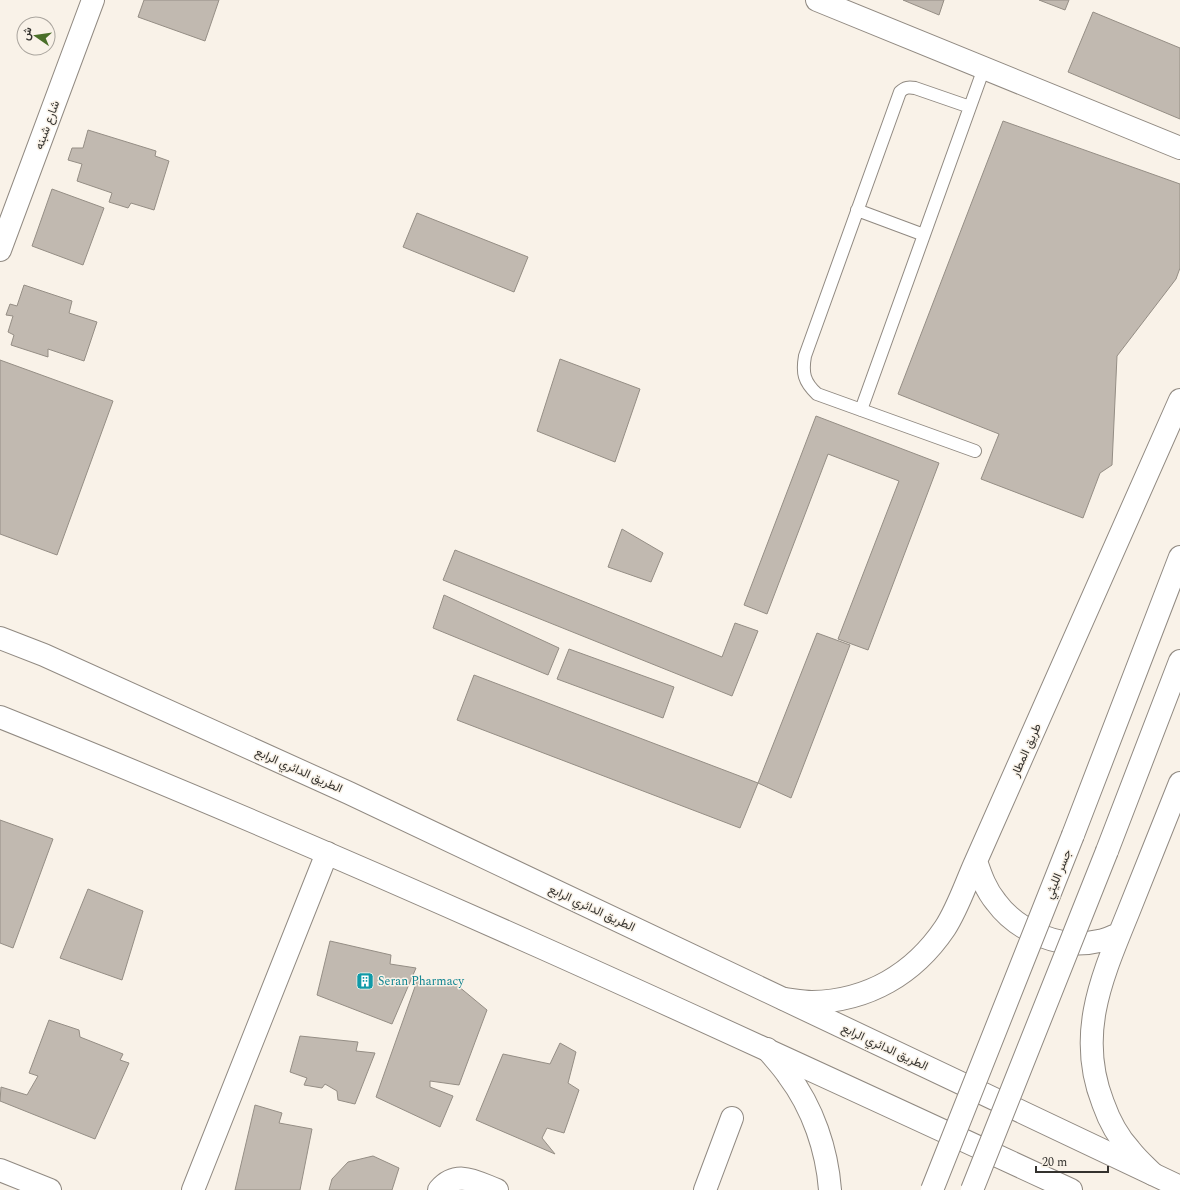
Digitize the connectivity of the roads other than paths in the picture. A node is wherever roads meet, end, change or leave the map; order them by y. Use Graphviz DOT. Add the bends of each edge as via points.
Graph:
graph roads {
  1 [pos="93,0"];
  2 [pos="817,0"];
  3 [pos="984,68"];
  4 [pos="970,107"];
  5 [pos="1180,148"];
  6 [pos="857,210"];
  7 [pos="924,234"];
  8 [pos="0,250"];
  9 [pos="1180,400"];
  10 [pos="861,410"];
  11 [pos="975,451"];
  12 [pos="1180,557"];
  13 [pos="0,638"];
  14 [pos="1180,661"];
  15 [pos="0,718"];
  16 [pos="1180,783"];
  17 [pos="327,853"];
  18 [pos="976,861"];
  19 [pos="1119,934"];
  20 [pos="784,999"];
  21 [pos="767,1049"];
  22 [pos="732,1118"];
  23 [pos="0,1170"];
  24 [pos="1153,1174"];
  25 [pos="1180,1187"];
  26 [pos="50,1190"];
  27 [pos="193,1190"];
  28 [pos="439,1190"];
  29 [pos="497,1190"];
  30 [pos="705,1190"];
  31 [pos="830,1190"];
  32 [pos="932,1190"];
  33 [pos="972,1190"];
  34 [pos="1072,1190"];
  1 -- 8 [label="main road, شارع شبنه"];
  2 -- 3 [label="main road"];
  3 -- 4 [label="lane"];
  3 -- 5 [label="main road"];
  4 -- 6 [label="lane" via="915,88 904,88 900,92"];
  4 -- 7 [label="lane"];
  6 -- 7 [label="lane"];
  6 -- 10 [label="lane" via="803,367 805,379 817,394"];
  7 -- 10 [label="lane"];
  9 -- 18 [label="main road, طريق المطار"];
  10 -- 11 [label="lane"];
  12 -- 32 [label="main road, جسر الليثي, bridge"];
  13 -- 20 [label="main road, الطريق الدائري الرابع" via="44,655 349,793"];
  14 -- 33 [label="main road, bridge"];
  15 -- 17 [label="main road"];
  16 -- 19 [label="main road"];
  17 -- 21 [label="main road"];
  17 -- 27 [label="main road"];
  18 -- 19 [label="main road" via="984,883 996,903 1012,919 1032,932 1053,940 1076,943 1099,941"];
  18 -- 20 [label="main road, طريق المطار" via="946,926 930,948 911,967 888,982 838,1000 811,1002"];
  19 -- 24 [label="main road" via="1092,1018 1091,1053 1097,1088 1110,1120 1129,1150"];
  20 -- 24 [label="main road, الطريق الدائري الرابع"];
  21 -- 31 [label="main road" via="789,1076 808,1107 821,1140"];
  21 -- 34 [label="main road"];
  22 -- 30 [label="main road"];
  23 -- 26 [label="main road"];
  24 -- 25 [label="main road, الطريق الدائري الرابع"];
  28 -- 29 [label="main road" via="449,1180 462,1178"];
}
